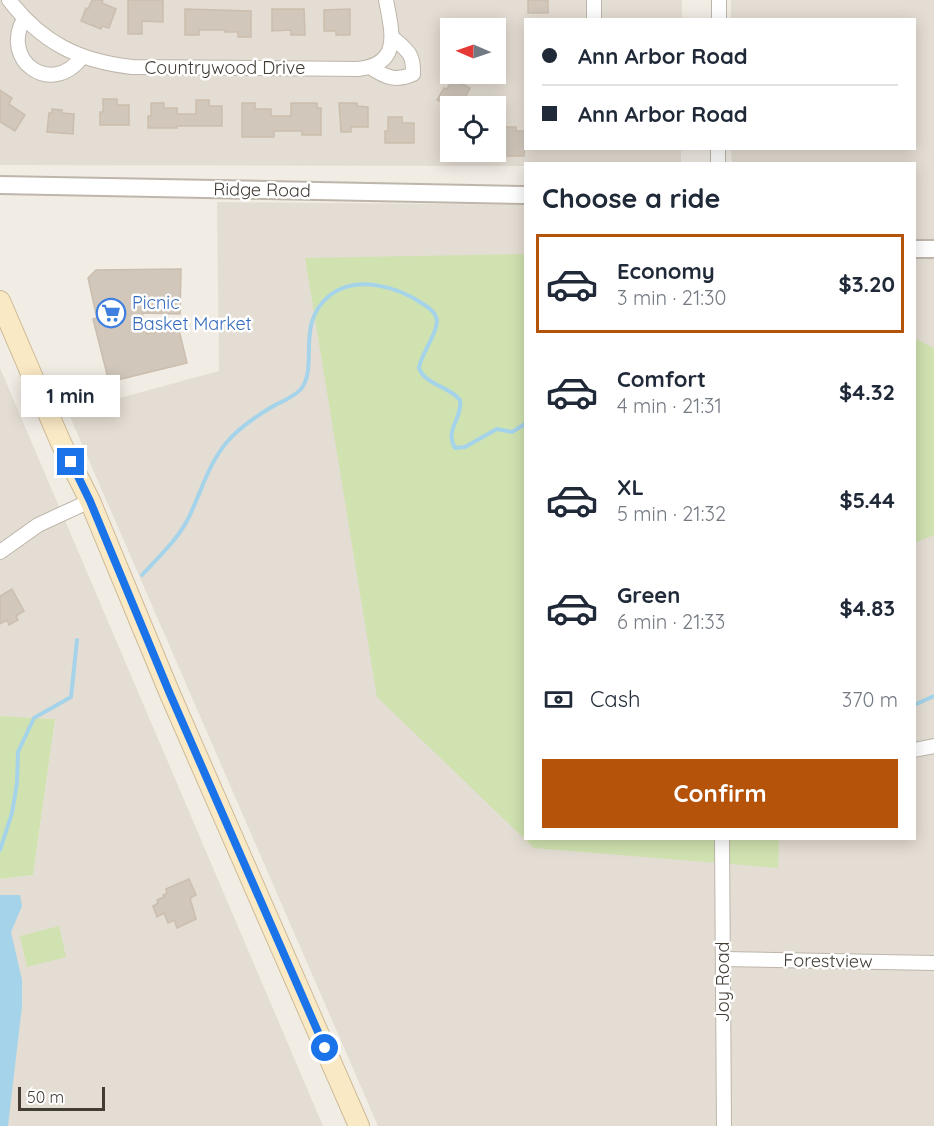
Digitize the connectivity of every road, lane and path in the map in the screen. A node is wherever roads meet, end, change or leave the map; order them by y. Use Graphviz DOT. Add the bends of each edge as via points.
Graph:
graph roads {
  1 [pos="9,0"];
  2 [pos="386,0"];
  3 [pos="594,0"];
  4 [pos="719,0"];
  5 [pos="594,18"];
  6 [pos="719,18"];
  7 [pos="24,19"];
  8 [pos="393,38"];
  9 [pos="82,57"];
  10 [pos="370,67"];
  11 [pos="0,185"];
  12 [pos="524,195"];
  13 [pos="916,249"];
  14 [pos="934,249"];
  15 [pos="0,301"];
  16 [pos="90,501"];
  17 [pos="0,552"];
  18 [pos="934,746"];
  19 [pos="916,750"];
  20 [pos="722,840"];
  21 [pos="723,959"];
  22 [pos="934,963"];
  23 [pos="359,1126"];
  24 [pos="724,1126"];
  1 -- 7 [label="street, Countrywood Drive"];
  2 -- 8 [label="street"];
  3 -- 5 [label="street"];
  4 -- 6 [label="street"];
  7 -- 9 [label="street, Countrywood Drive" via="47,38"];
  7 -- 9 [label="street" via="17,33 17,50 31,70 56,75"];
  8 -- 10 [label="street" via="388,53"];
  8 -- 10 [label="street, Countrywood Drive" via="412,58 413,74 401,80 383,76"];
  9 -- 10 [label="street, Countrywood Drive" via="132,67"];
  11 -- 12 [label="street, Ridge Road"];
  13 -- 14 [label="street"];
  15 -- 16 [label="main road"];
  16 -- 17 [label="street" via="38,525"];
  16 -- 23 [label="main road"];
  18 -- 19 [label="street"];
  20 -- 21 [label="street, Joy Road"];
  21 -- 22 [label="street, Forestview"];
  21 -- 24 [label="street, Joy Road"];
}
